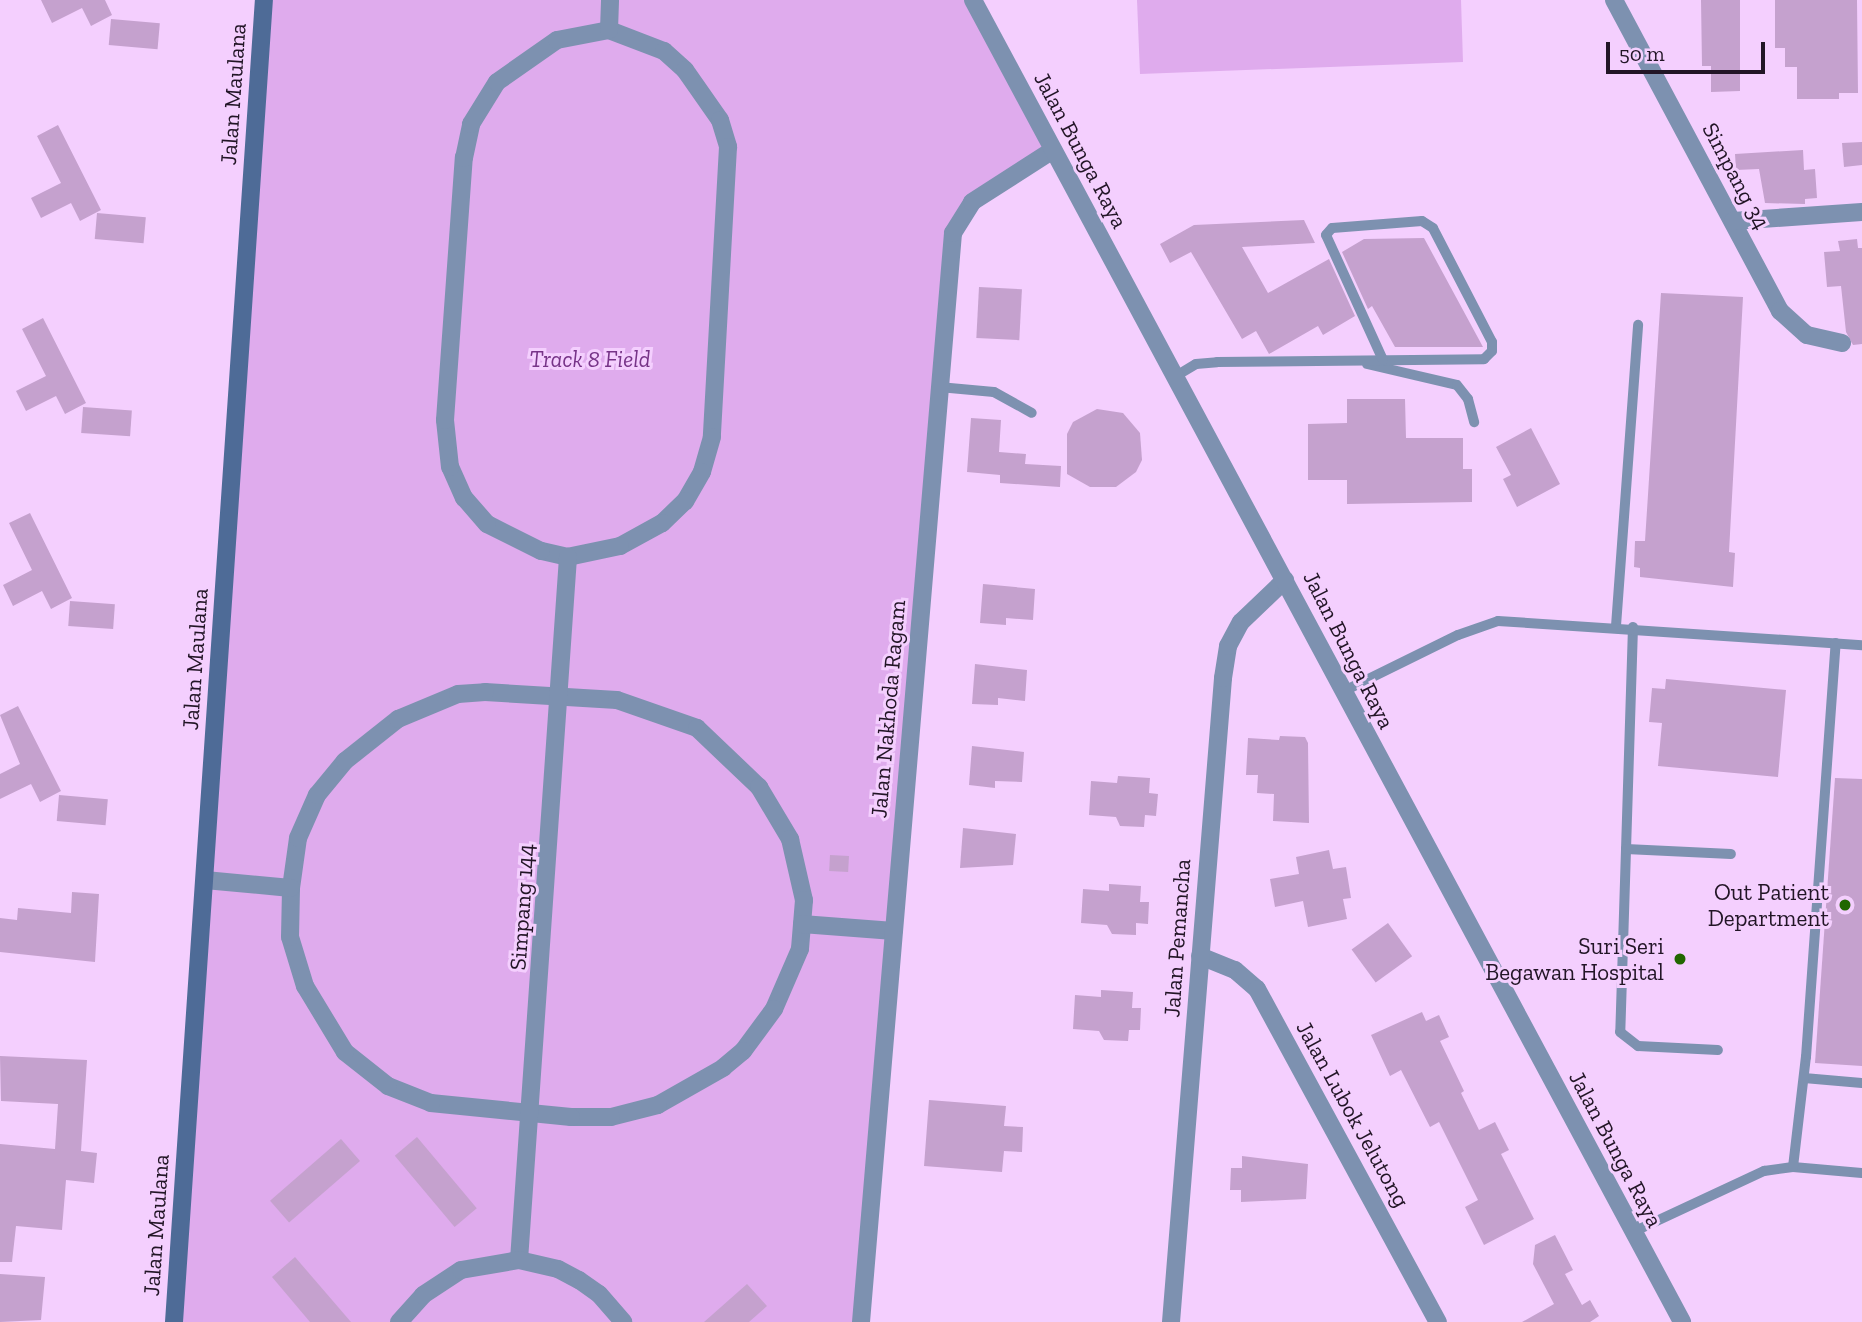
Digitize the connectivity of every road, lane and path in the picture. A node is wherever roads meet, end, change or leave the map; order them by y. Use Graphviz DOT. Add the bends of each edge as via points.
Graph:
graph roads {
  1 [pos="264,0"];
  2 [pos="610,0"];
  3 [pos="973,0"];
  4 [pos="1614,0"];
  5 [pos="609,30"];
  6 [pos="1053,150"];
  7 [pos="1862,212"];
  8 [pos="1732,221"];
  9 [pos="1639,325"];
  10 [pos="1842,343"];
  11 [pos="1353,360"];
  12 [pos="1383,360"];
  13 [pos="1176,376"];
  14 [pos="939,387"];
  15 [pos="1031,413"];
  16 [pos="1474,422"];
  17 [pos="568,557"];
  18 [pos="1285,580"];
  19 [pos="1616,626"];
  20 [pos="1633,627"];
  21 [pos="1836,643"];
  22 [pos="1862,645"];
  23 [pos="1342,692"];
  24 [pos="562,695"];
  25 [pos="1626,849"];
  26 [pos="1731,854"];
  27 [pos="205,880"];
  28 [pos="291,888"];
  29 [pos="802,924"];
  30 [pos="894,931"];
  31 [pos="1200,956"];
  32 [pos="1718,1050"];
  33 [pos="1804,1078"];
  34 [pos="1862,1083"];
  35 [pos="531,1115"];
  36 [pos="1793,1167"];
  37 [pos="1862,1173"];
  38 [pos="1633,1232"];
  39 [pos="519,1260"];
  40 [pos="174,1322"];
  41 [pos="399,1322"];
  42 [pos="623,1322"];
  43 [pos="861,1322"];
  44 [pos="1171,1322"];
  45 [pos="1438,1322"];
  46 [pos="1682,1322"];
  1 -- 27 [label="main road, Jalan Maulana"];
  2 -- 5 [label="street"];
  3 -- 6 [label="street, Jalan Bunga Raya"];
  4 -- 8 [label="street, Simpang 34"];
  5 -- 17 [label="street" via="664,51 685,70 720,120 729,147 712,437 702,472 685,501 662,523 644,537 620,546"];
  5 -- 17 [label="street" via="557,40 497,82 471,124 464,158 445,420 450,467 464,498 487,524 541,551"];
  6 -- 13 [label="street, Jalan Bunga Raya"];
  6 -- 14 [label="street, Jalan Nakhoda Ragam" via="972,202 956,225"];
  7 -- 8 [label="street"];
  8 -- 10 [label="street, Simpang 34" via="1780,311 1807,335"];
  9 -- 19 [label="lane"];
  11 -- 12 [label="lane"];
  11 -- 13 [label="lane" via="1217,362 1196,365"];
  11 -- 16 [label="lane" via="1457,385 1468,399"];
  12 -- 12 [label="lane" via="1484,359 1492,351 1492,342 1433,228 1422,221 1332,228 1326,235"];
  13 -- 18 [label="street, Jalan Bunga Raya"];
  14 -- 15 [label="lane" via="994,392"];
  14 -- 30 [label="street, Jalan Nakhoda Ragam"];
  17 -- 24 [label="street, Simpang 144"];
  18 -- 23 [label="street, Jalan Bunga Raya"];
  18 -- 31 [label="street, Jalan Pemancha" via="1241,622 1228,646"];
  19 -- 20 [label="lane"];
  19 -- 23 [label="lane" via="1498,621 1458,635"];
  20 -- 21 [label="lane"];
  20 -- 25 [label="lane"];
  21 -- 22 [label="lane"];
  21 -- 33 [label="lane"];
  23 -- 38 [label="street, Jalan Bunga Raya"];
  24 -- 28 [label="street" via="458,694 414,710 378,733 345,761 317,795 298,838"];
  24 -- 29 [label="street" via="649,708 715,742 759,787 781,818 801,878"];
  24 -- 35 [label="street, Simpang 144"];
  25 -- 26 [label="lane"];
  25 -- 32 [label="lane" via="1620,1031 1638,1046"];
  27 -- 28 [label="street"];
  27 -- 40 [label="main road, Jalan Maulana"];
  28 -- 35 [label="street" via="290,937 296,962 315,1007 345,1052 388,1086 411,1096 457,1108"];
  29 -- 30 [label="street"];
  29 -- 35 [label="street" via="800,948 774,1009 743,1051 723,1068 678,1096 636,1112 611,1117"];
  30 -- 43 [label="street, Jalan Nakhoda Ragam"];
  31 -- 44 [label="street, Jalan Pemancha"];
  31 -- 45 [label="street, Jalan Lubok Jelutong" via="1234,970 1256,989"];
  33 -- 34 [label="lane"];
  33 -- 36 [label="lane"];
  35 -- 39 [label="street, Simpang 144"];
  36 -- 37 [label="lane"];
  36 -- 38 [label="lane" via="1763,1171"];
  38 -- 46 [label="street, Jalan Bunga Raya"];
  39 -- 41 [label="street" via="461,1270 423,1296"];
  39 -- 42 [label="street" via="558,1269 579,1280 599,1294"];
}
